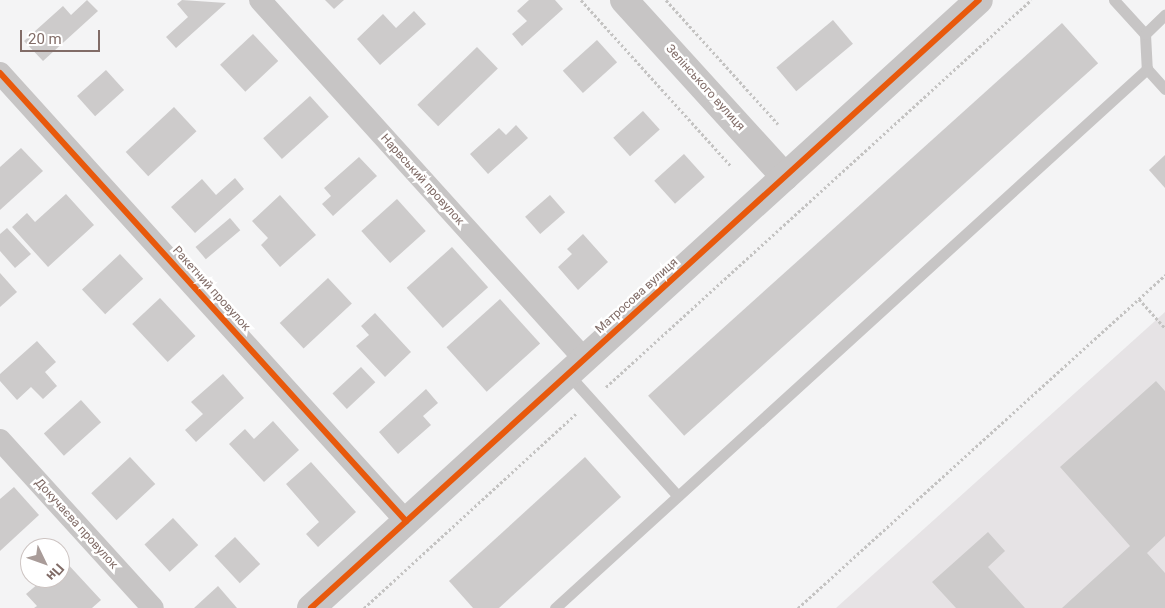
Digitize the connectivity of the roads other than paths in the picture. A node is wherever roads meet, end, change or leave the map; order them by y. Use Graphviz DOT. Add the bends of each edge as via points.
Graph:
graph roads {
  1 [pos="260,0"];
  2 [pos="624,0"];
  3 [pos="979,0"];
  4 [pos="1114,0"];
  5 [pos="1165,15"];
  6 [pos="1145,34"];
  7 [pos="1147,69"];
  8 [pos="0,73"];
  9 [pos="1165,89"];
  10 [pos="785,177"];
  11 [pos="576,367"];
  12 [pos="0,440"];
  13 [pos="678,496"];
  14 [pos="406,521"];
  15 [pos="153,608"];
  16 [pos="311,608"];
  17 [pos="555,608"];
  1 -- 11 [label="street, Нарвський провулок"];
  2 -- 10 [label="street, Зелінського вулиця"];
  3 -- 10 [label="street, Матросова вулиця"];
  4 -- 6 [label="lane"];
  5 -- 6 [label="lane"];
  6 -- 7 [label="lane"];
  7 -- 9 [label="lane"];
  7 -- 13 [label="lane"];
  8 -- 14 [label="street, Ракетний провулок"];
  10 -- 11 [label="street, Матросова вулиця"];
  11 -- 13 [label="lane" via="591,400"];
  11 -- 14 [label="street, Матросова вулиця"];
  12 -- 15 [label="street, Докучаєва провулок"];
  13 -- 17 [label="lane"];
  14 -- 16 [label="street, Матросова вулиця"];
}
